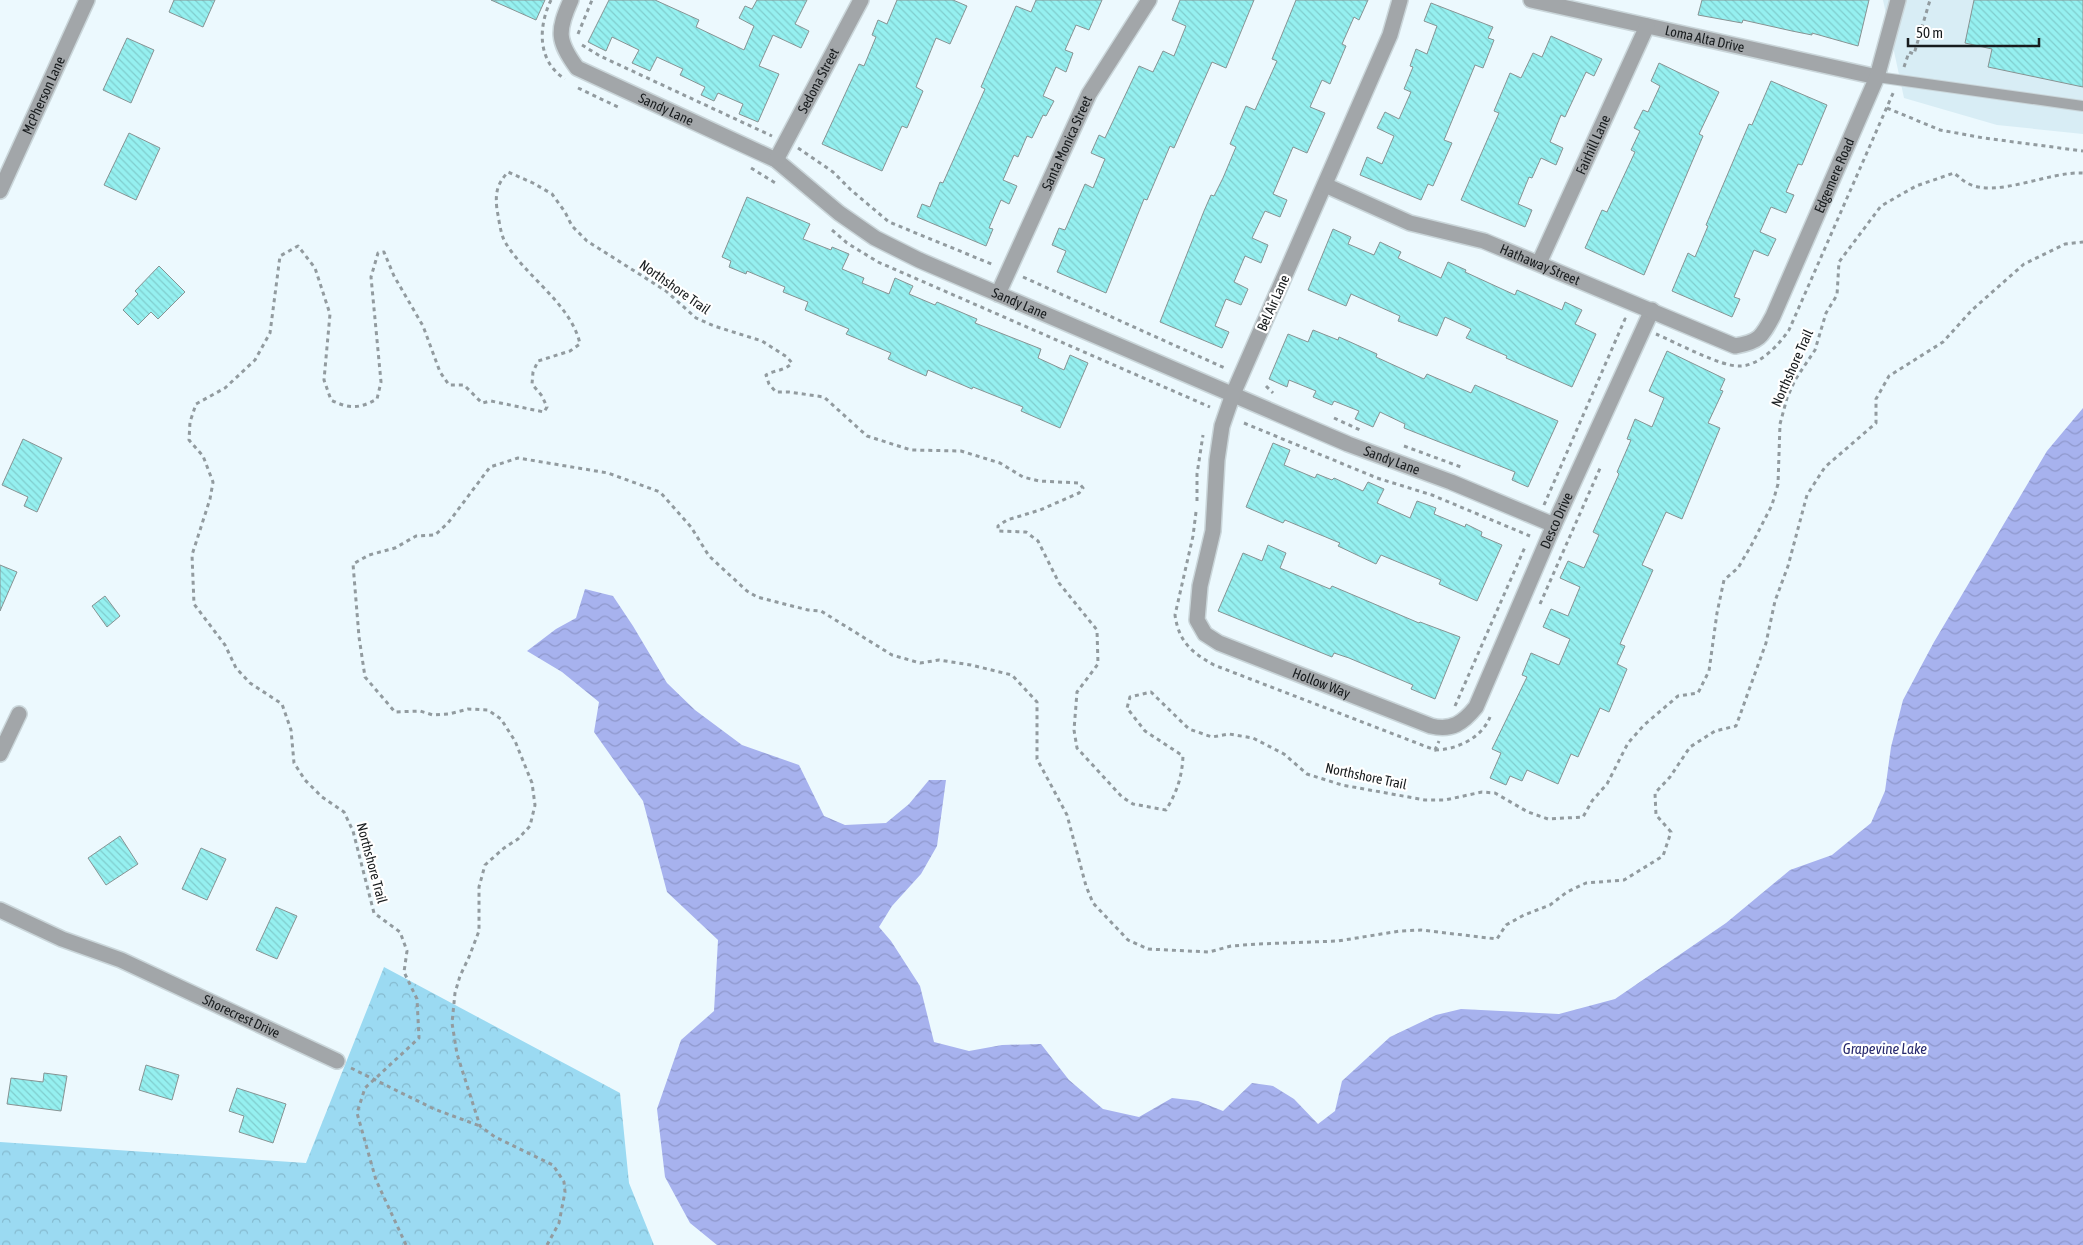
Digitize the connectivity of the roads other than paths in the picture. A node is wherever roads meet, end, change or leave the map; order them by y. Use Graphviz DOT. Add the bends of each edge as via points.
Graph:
graph roads {
  1 [pos="87,0"];
  2 [pos="571,0"];
  3 [pos="861,0"];
  4 [pos="1149,0"];
  5 [pos="1400,0"];
  6 [pos="1531,0"];
  7 [pos="1898,0"];
  8 [pos="1647,26"];
  9 [pos="1877,77"];
  10 [pos="2083,106"];
  11 [pos="776,160"];
  12 [pos="1325,185"];
  13 [pos="0,191"];
  14 [pos="1539,263"];
  15 [pos="998,294"];
  16 [pos="1652,310"];
  17 [pos="1753,343"];
  18 [pos="1226,391"];
  19 [pos="1554,525"];
  20 [pos="1197,620"];
  21 [pos="19,714"];
  22 [pos="1450,727"];
  23 [pos="0,754"];
  24 [pos="0,910"];
  25 [pos="336,1061"];
  1 -- 13 [label="street, McPherson Lane"];
  2 -- 11 [label="street, Sandy Lane" via="560,29 564,50 577,68"];
  3 -- 11 [label="street, Sedona Street"];
  4 -- 15 [label="street, Santa Monica Street" via="1089,94"];
  5 -- 12 [label="street, Bel Air Lane" via="1390,35"];
  6 -- 8 [label="street, Loma Alta Drive"];
  7 -- 9 [label="street, Edgemere Road"];
  8 -- 9 [label="street, Loma Alta Drive"];
  8 -- 14 [label="street, Fairhill Lane"];
  9 -- 10 [label="lane"];
  9 -- 17 [label="street, Edgemere Road" via="1773,316 1766,330"];
  11 -- 15 [label="street, Sandy Lane" via="839,213 875,238"];
  12 -- 14 [label="street, Hathaway Street" via="1410,223 1484,241"];
  12 -- 18 [label="street, Bel Air Lane"];
  14 -- 16 [label="street, Hathaway Street"];
  15 -- 18 [label="street, Sandy Lane"];
  16 -- 17 [label="street, Hathaway Street" via="1735,346"];
  16 -- 19 [label="street, Desco Drive"];
  18 -- 19 [label="street, Sandy Lane" via="1348,444"];
  18 -- 20 [label="street, Bel Air Lane" via="1217,460 1213,530 1200,586"];
  19 -- 22 [label="street, Desco Drive" via="1476,707 1467,718"];
  20 -- 22 [label="street, Hollow Way" via="1206,634 1219,643 1431,726"];
  21 -- 23 [label="street"];
  24 -- 25 [label="street, Shorecrest Drive" via="62,939 121,960"];
}
